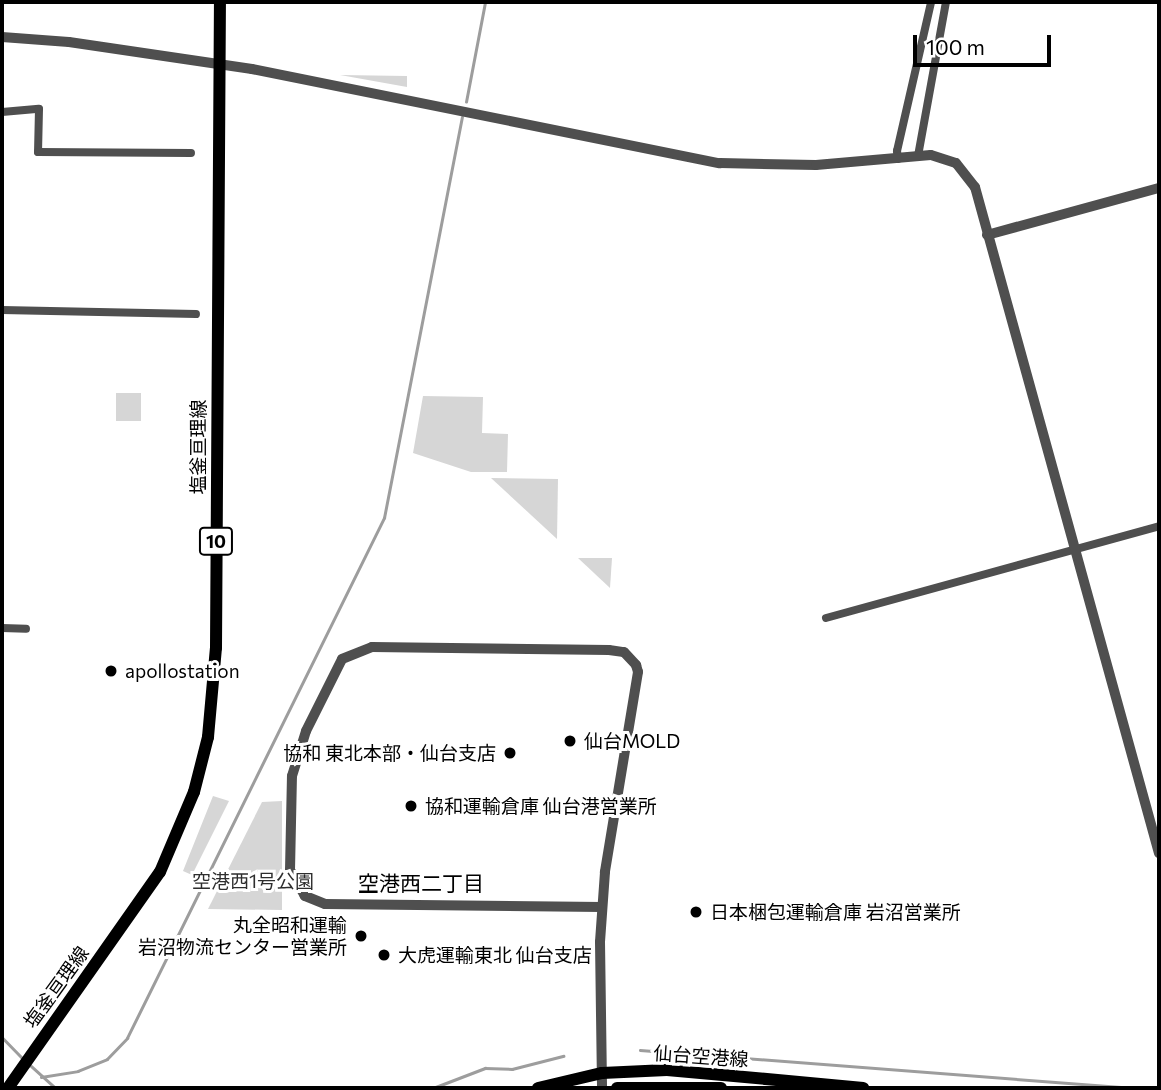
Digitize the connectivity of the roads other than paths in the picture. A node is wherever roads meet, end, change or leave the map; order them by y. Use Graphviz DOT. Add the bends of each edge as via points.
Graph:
graph roads {
  1 [pos="220,2"];
  2 [pos="931,2"];
  3 [pos="946,2"];
  4 [pos="2,37"];
  5 [pos="220,63"];
  6 [pos="2,112"];
  7 [pos="191,153"];
  8 [pos="918,156"];
  9 [pos="898,159"];
  10 [pos="1159,188"];
  11 [pos="987,235"];
  12 [pos="2,310"];
  13 [pos="196,314"];
  14 [pos="1159,526"];
  15 [pos="1076,549"];
  16 [pos="826,618"];
  17 [pos="2,628"];
  18 [pos="26,629"];
  19 [pos="1159,853"];
  20 [pos="602,907"];
  21 [pos="602,1073"];
  22 [pos="8,1088"];
  23 [pos="538,1088"];
  24 [pos="602,1088"];
  25 [pos="617,1088"];
  26 [pos="721,1088"];
  27 [pos="863,1088"];
  1 -- 5 [label="main road, 塩釜亘理線 / 10"];
  2 -- 9 [label="street"];
  3 -- 8 [label="street"];
  4 -- 5 [label="street"];
  5 -- 9 [label="street" via="720,163 816,165"];
  5 -- 22 [label="main road, 塩釜亘理線 / 10" via="216,648 208,737 194,792 160,872"];
  6 -- 7 [label="street" via="39,109 38,152"];
  8 -- 9 [label="street"];
  8 -- 11 [label="street" via="944,157 965,171 975,187"];
  10 -- 11 [label="street"];
  11 -- 15 [label="street"];
  12 -- 13 [label="street"];
  14 -- 15 [label="street"];
  15 -- 16 [label="street"];
  15 -- 19 [label="street"];
  17 -- 18 [label="street"];
  20 -- 20 [label="street" via="638,671 633,659 625,652 609,650 372,647 342,659 306,732 292,776 290,870 305,896 325,904"];
  20 -- 21 [label="street"];
  21 -- 23 [label="main road, 仙台空港線"];
  21 -- 24 [label="street"];
  21 -- 27 [label="main road, 仙台空港線" via="667,1070"];
  25 -- 26 [label="main road, 仙台空港線"];
}
